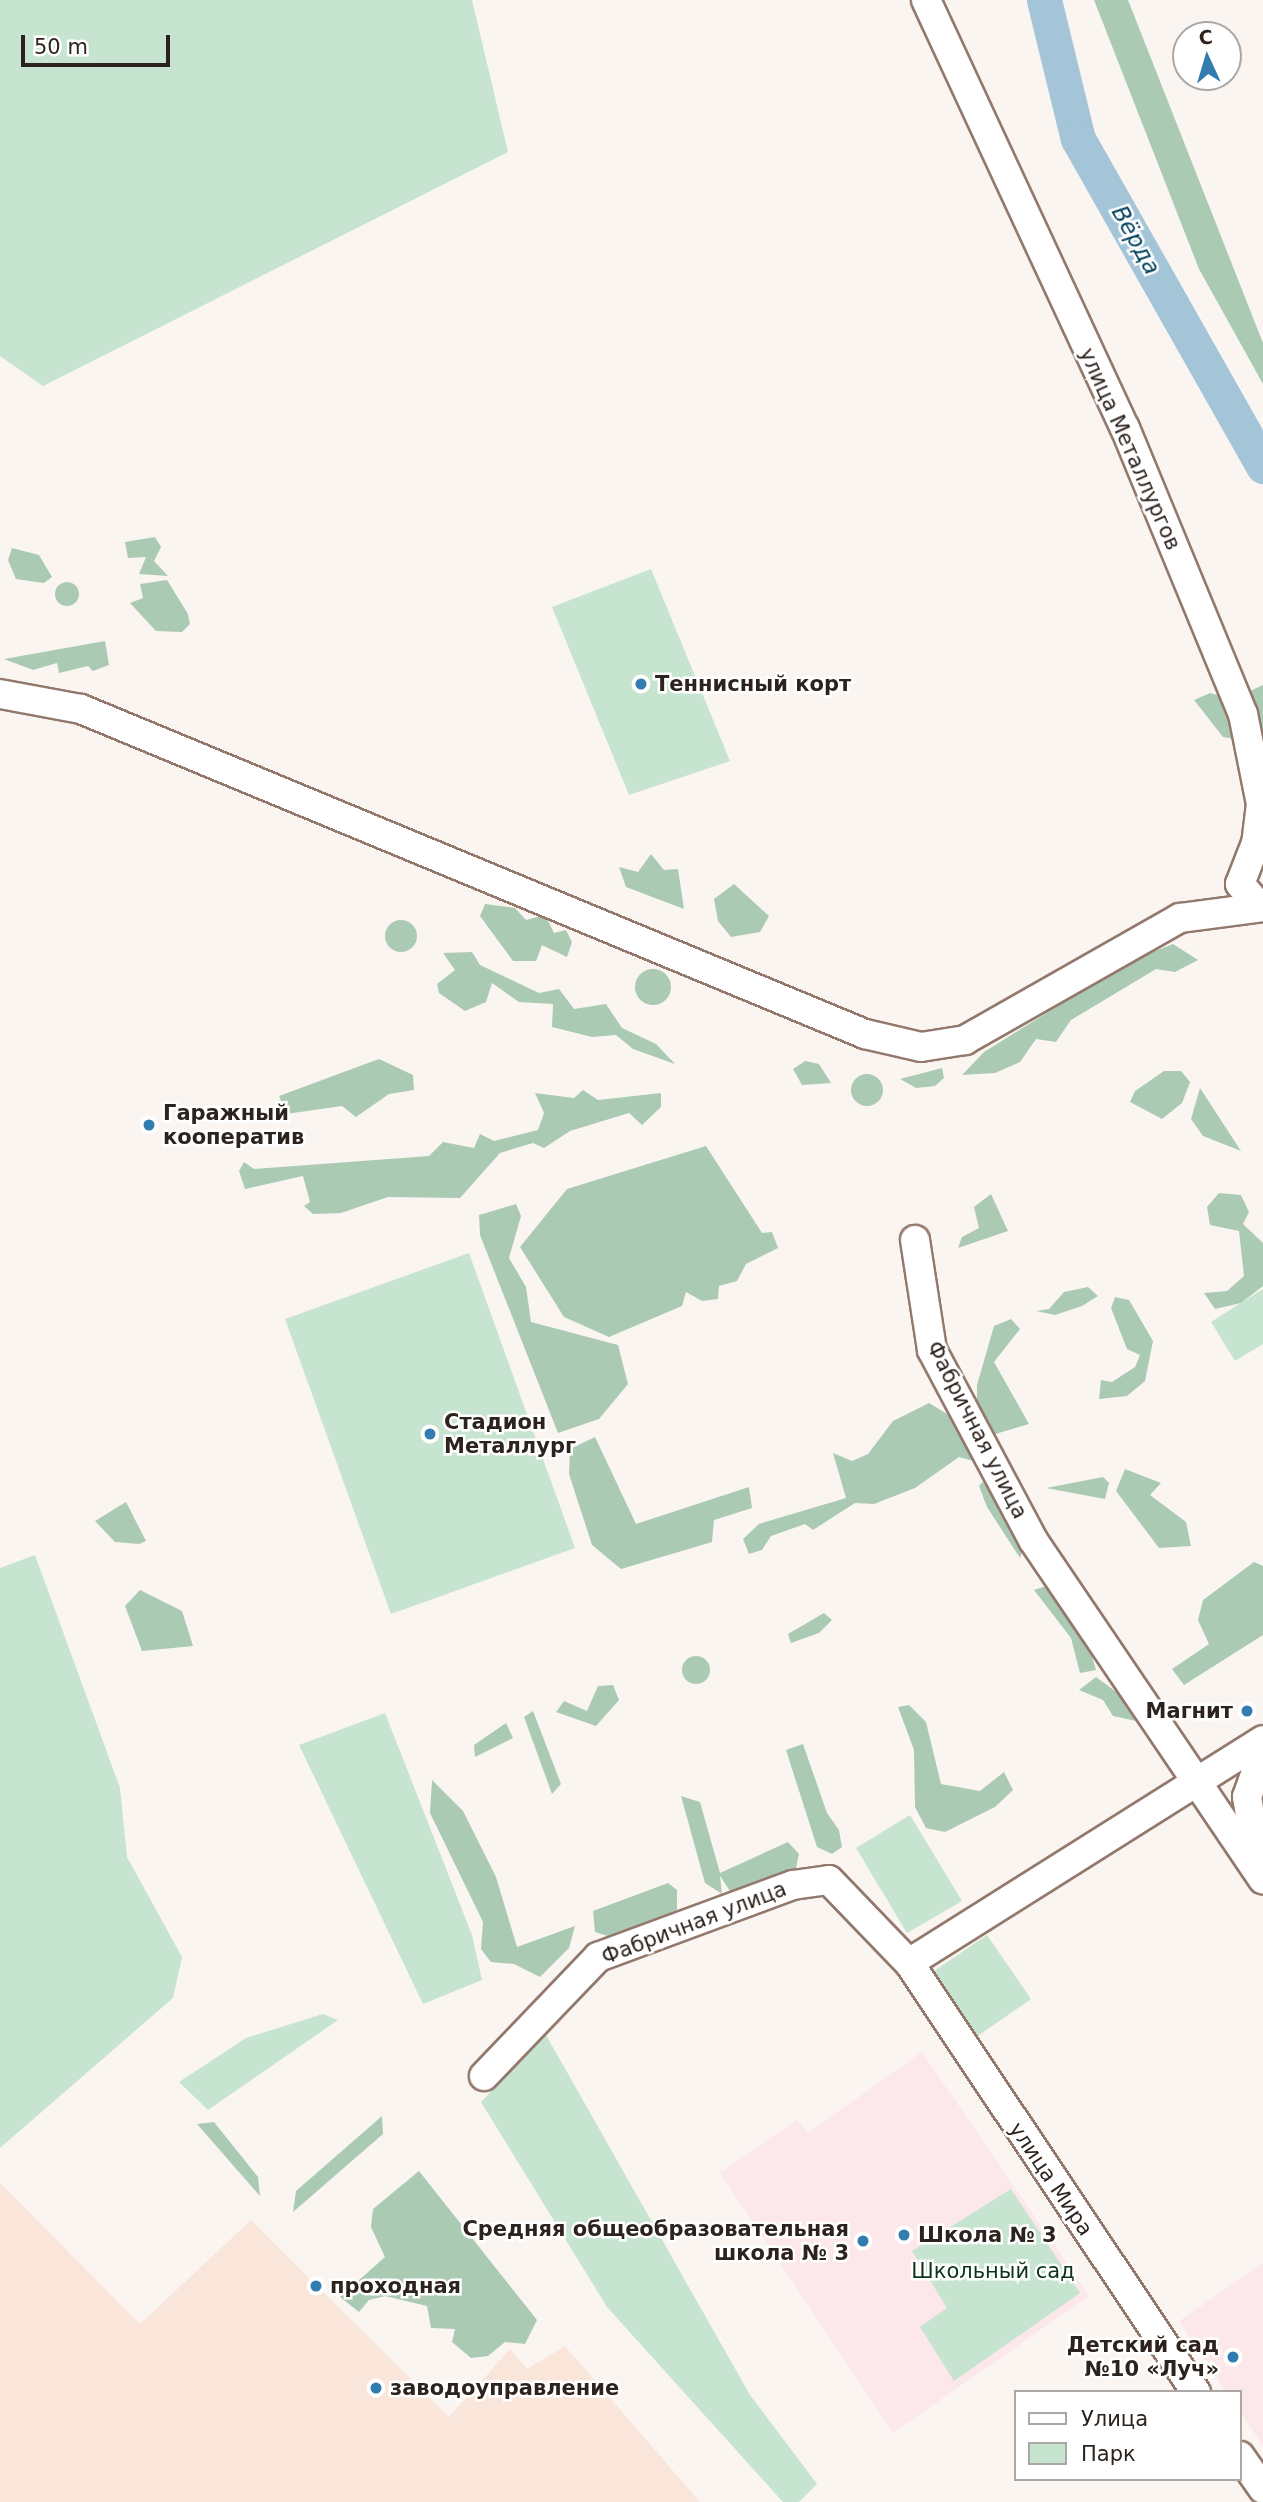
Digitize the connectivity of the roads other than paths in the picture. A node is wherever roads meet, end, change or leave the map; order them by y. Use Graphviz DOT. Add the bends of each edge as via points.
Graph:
graph roads {
  1 [pos="926,0"];
  2 [pos="0,694"];
  3 [pos="1262,907"];
  4 [pos="915,1240"];
  5 [pos="1263,1740"];
  6 [pos="1263,1752"];
  7 [pos="1199,1778"];
  8 [pos="1263,1877"];
  9 [pos="909,1963"];
  10 [pos="484,2076"];
  11 [pos="1195,2390"];
  12 [pos="1242,2459"];
  13 [pos="1263,2489"];
  1 -- 3 [label="street, улица Металлургов" via="1125,428 1244,715 1261,804 1256,843 1240,884"];
  2 -- 3 [label="street" via="81,709 865,1034 921,1047 965,1040 1180,919"];
  4 -- 7 [label="street, Фабричная улица" via="938,1362 1033,1540"];
  5 -- 7 [label="street"];
  6 -- 8 [label="street" via="1247,1797 1250,1838"];
  7 -- 8 [label="street, Фабричная улица"];
  7 -- 9 [label="street"];
  9 -- 10 [label="street, Фабричная улица" via="829,1880 793,1885 597,1957"];
  9 -- 11 [label="street, улица Мира"];
  12 -- 13 [label="street"];
}
